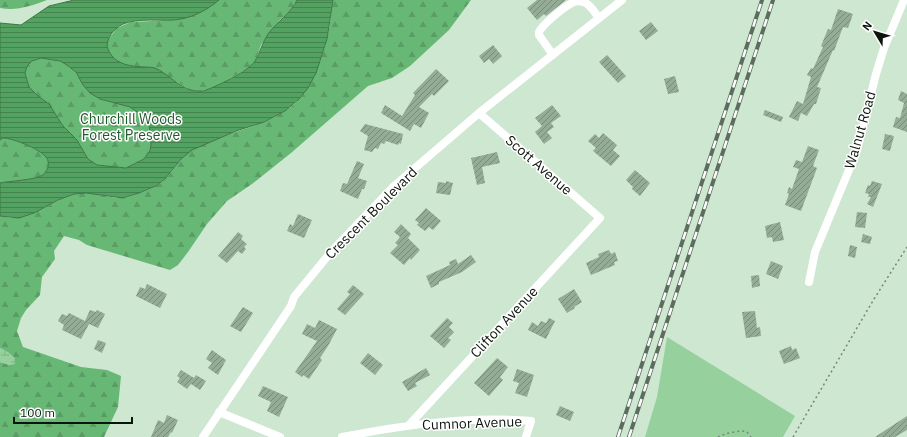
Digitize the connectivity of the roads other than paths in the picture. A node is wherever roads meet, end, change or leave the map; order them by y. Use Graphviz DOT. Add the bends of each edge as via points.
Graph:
graph roads {
  1 [pos="622,0"];
  2 [pos="904,0"];
  3 [pos="599,18"];
  4 [pos="553,55"];
  5 [pos="479,113"];
  6 [pos="600,218"];
  7 [pos="809,282"];
  8 [pos="219,412"];
  9 [pos="409,425"];
  10 [pos="203,437"];
  11 [pos="280,437"];
  12 [pos="342,437"];
  13 [pos="526,437"];
  1 -- 3 [label="street, Crescent Boulevard"];
  2 -- 7 [label="street, Walnut Road" via="876,74 856,153 816,252"];
  3 -- 4 [label="street, Crescent Boulevard"];
  3 -- 4 [label="street" via="590,6 580,1 572,3 543,25 539,35"];
  4 -- 5 [label="street, Crescent Boulevard"];
  5 -- 6 [label="street, Scott Avenue"];
  5 -- 8 [label="street, Crescent Boulevard" via="393,187 331,252 294,298"];
  6 -- 9 [label="street, Clifton Avenue"];
  8 -- 10 [label="street, Crescent Boulevard"];
  8 -- 11 [label="street"];
  9 -- 12 [label="street, Cumnor Avenue"];
  9 -- 13 [label="street, Cumnor Avenue" via="474,420 531,421"];
}
